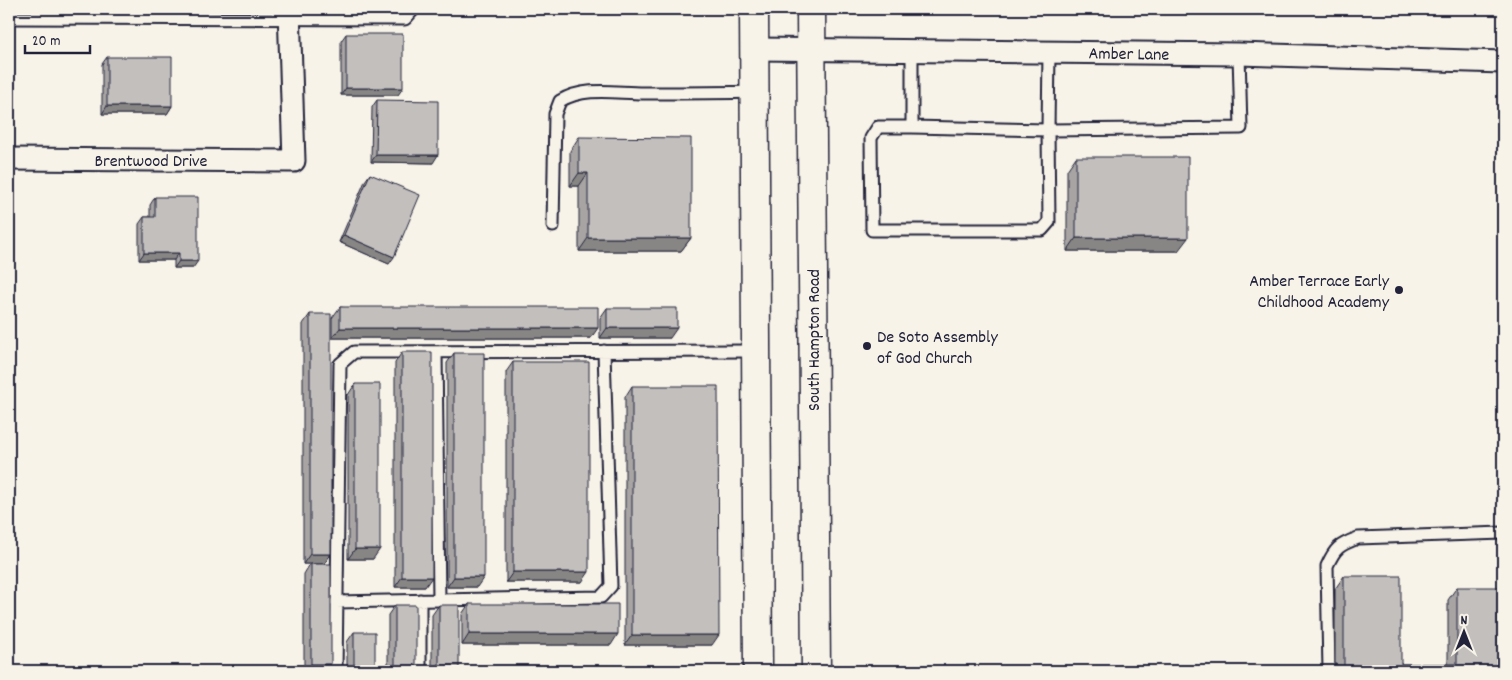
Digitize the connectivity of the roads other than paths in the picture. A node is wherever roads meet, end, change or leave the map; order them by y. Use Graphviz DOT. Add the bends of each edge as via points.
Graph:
graph roads {
  1 [pos="414,9"];
  2 [pos="754,9"];
  3 [pos="811,9"];
  4 [pos="289,14"];
  5 [pos="9,18"];
  6 [pos="754,49"];
  7 [pos="811,50"];
  8 [pos="912,51"];
  9 [pos="1049,52"];
  10 [pos="1239,54"];
  11 [pos="1503,62"];
  12 [pos="755,92"];
  13 [pos="912,127"];
  14 [pos="1048,130"];
  15 [pos="9,159"];
  16 [pos="553,226"];
  17 [pos="604,351"];
  18 [pos="756,351"];
  19 [pos="436,352"];
  20 [pos="1503,533"];
  21 [pos="420,600"];
  22 [pos="439,600"];
  23 [pos="336,602"];
  24 [pos="336,671"];
  25 [pos="420,671"];
  26 [pos="758,671"];
  27 [pos="816,671"];
  28 [pos="1329,671"];
  1 -- 4 [label="lane" via="405,19"];
  2 -- 6 [label="main road"];
  3 -- 7 [label="main road, South Hampton Road"];
  4 -- 5 [label="lane"];
  4 -- 15 [label="street, Brentwood Drive" via="294,161"];
  6 -- 7 [label="street, Amber Lane"];
  6 -- 12 [label="main road"];
  7 -- 8 [label="street, Amber Lane"];
  7 -- 27 [label="main road, South Hampton Road"];
  8 -- 9 [label="street, Amber Lane"];
  8 -- 13 [label="lane"];
  9 -- 10 [label="street, Amber Lane"];
  9 -- 14 [label="lane"];
  10 -- 11 [label="street, Amber Lane"];
  10 -- 14 [label="lane" via="1241,128"];
  12 -- 16 [label="lane" via="604,91 572,94 560,100 555,114"];
  12 -- 18 [label="main road"];
  13 -- 14 [label="lane"];
  13 -- 14 [label="lane" via="878,127 871,138 872,230 1042,230 1049,222"];
  17 -- 18 [label="lane"];
  17 -- 19 [label="lane"];
  17 -- 22 [label="lane" via="611,586 601,597"];
  18 -- 26 [label="main road"];
  19 -- 22 [label="lane"];
  19 -- 23 [label="lane" via="354,352 340,364"];
  20 -- 28 [label="lane" via="1358,538 1344,543 1334,551 1327,566"];
  21 -- 22 [label="lane"];
  21 -- 23 [label="lane"];
  21 -- 25 [label="lane"];
  23 -- 24 [label="lane"];
}
